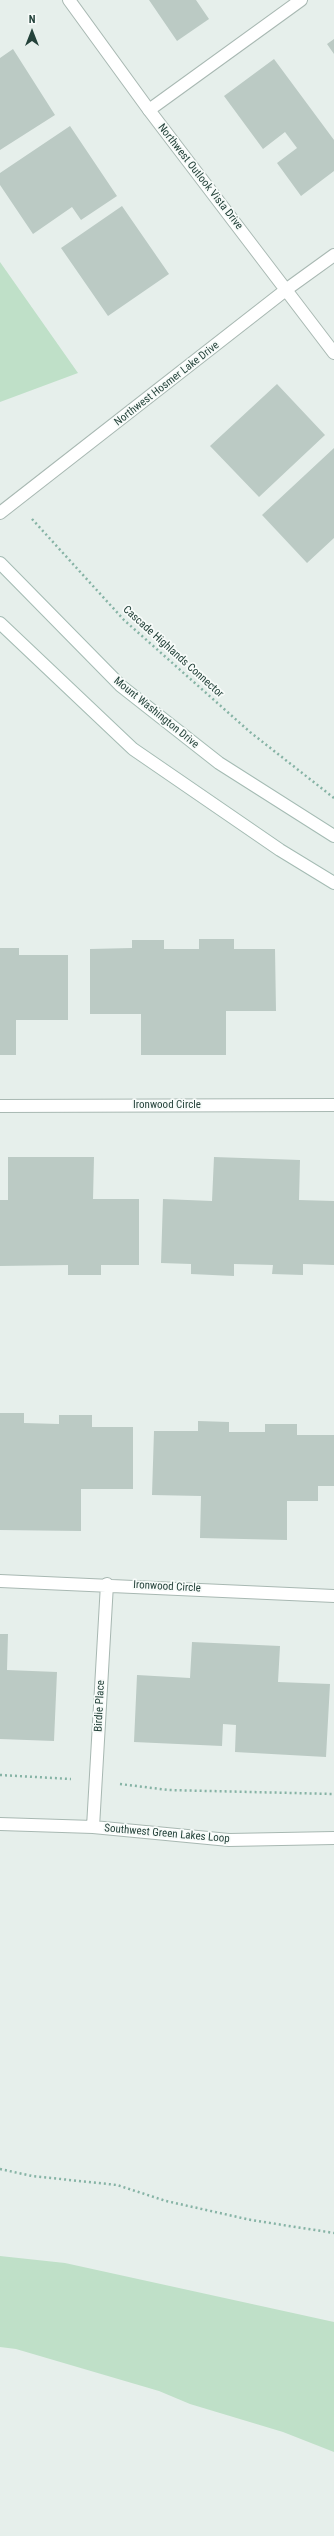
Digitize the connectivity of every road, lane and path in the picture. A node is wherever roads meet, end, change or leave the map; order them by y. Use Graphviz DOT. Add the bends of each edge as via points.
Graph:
graph roads {
  1 [pos="69,0"];
  2 [pos="301,0"];
  3 [pos="149,110"];
  4 [pos="334,255"];
  5 [pos="287,289"];
  6 [pos="334,352"];
  7 [pos="16,502"];
  8 [pos="0,513"];
  9 [pos="0,563"];
  10 [pos="0,623"];
  11 [pos="334,798"];
  12 [pos="334,836"];
  13 [pos="334,884"];
  14 [pos="334,1105"];
  15 [pos="0,1106"];
  16 [pos="0,1581"];
  17 [pos="107,1584"];
  18 [pos="334,1596"];
  19 [pos="0,1775"];
  20 [pos="96,1781"];
  21 [pos="334,1794"];
  22 [pos="0,1824"];
  23 [pos="92,1827"];
  24 [pos="334,1838"];
  25 [pos="0,2170"];
  26 [pos="334,2233"];
  1 -- 3 [label="street, Northwest Outlook Vista Drive"];
  2 -- 3 [label="street"];
  3 -- 5 [label="street, Northwest Outlook Vista Drive"];
  4 -- 5 [label="street, Northwest Hosmer Lake Drive"];
  5 -- 6 [label="street, Northwest Outlook Vista Drive"];
  5 -- 7 [label="street, Northwest Hosmer Lake Drive"];
  7 -- 8 [label="street, Northwest Hosmer Lake Drive"];
  7 -- 11 [label="path, Cascade Highlands Connector" via="124,620 250,732"];
  9 -- 12 [label="street, Mount Washington Drive" via="121,686 219,763"];
  10 -- 13 [label="street" via="133,749"];
  14 -- 15 [label="street, Ironwood Circle"];
  16 -- 17 [label="street, Ironwood Circle"];
  17 -- 18 [label="street, Ironwood Circle"];
  17 -- 20 [label="street, Birdie Place"];
  19 -- 20 [label="path"];
  20 -- 21 [label="path" via="168,1790"];
  20 -- 23 [label="street, Birdie Place"];
  22 -- 23 [label="street, Southwest Green Lakes Loop"];
  23 -- 24 [label="street, Southwest Green Lakes Loop" via="229,1840"];
  25 -- 26 [label="path" via="117,2185 166,2201 251,2220"];
}
